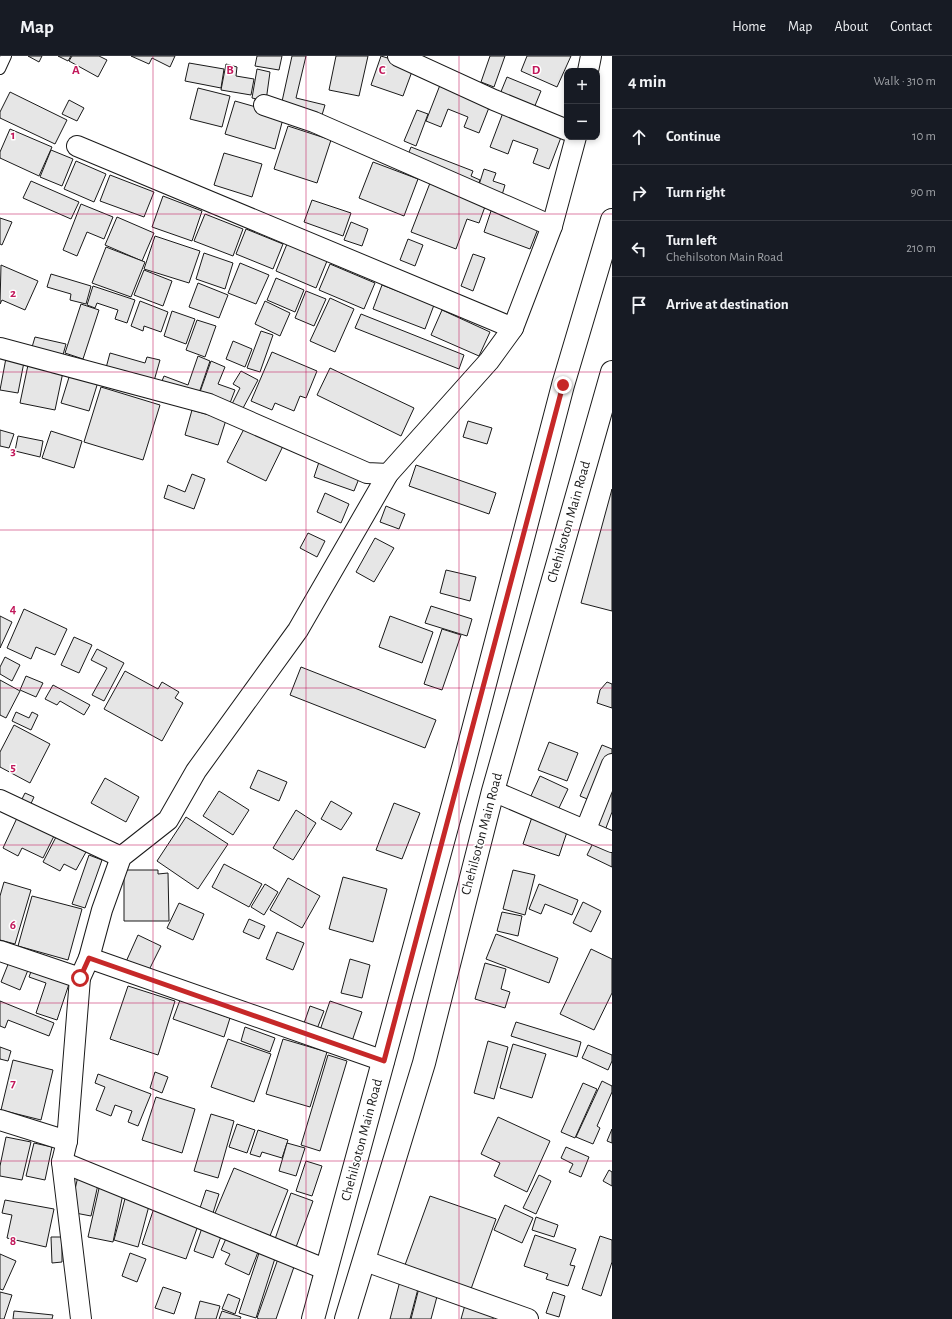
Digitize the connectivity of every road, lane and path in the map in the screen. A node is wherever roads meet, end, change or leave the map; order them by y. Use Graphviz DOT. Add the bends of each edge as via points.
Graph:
graph roads {
  1 [pos="6,56"];
  2 [pos="398,56"];
  3 [pos="591,56"];
  4 [pos="589,68"];
  5 [pos="0,69"];
  6 [pos="264,105"];
  7 [pos="564,129"];
  8 [pos="575,140"];
  9 [pos="77,146"];
  10 [pos="612,220"];
  11 [pos="552,226"];
  12 [pos="513,328"];
  13 [pos="0,348"];
  14 [pos="612,372"];
  15 [pos="606,413"];
  16 [pos="388,474"];
  17 [pos="612,764"];
  18 [pos="493,791"];
  19 [pos="0,800"];
  20 [pos="586,829"];
  21 [pos="612,842"];
  22 [pos="121,857"];
  23 [pos="0,951"];
  24 [pos="89,958"];
  25 [pos="80,978"];
  26 [pos="384,1061"];
  27 [pos="0,1120"];
  28 [pos="67,1141"];
  29 [pos="62,1162"];
  30 [pos="365,1261"];
  31 [pos="327,1270"];
  32 [pos="81,1319"];
  33 [pos="314,1319"];
  34 [pos="346,1319"];
  35 [pos="528,1319"];
  1 -- 5 [label="lane"];
  2 -- 7 [label="street"];
  3 -- 4 [label="street"];
  6 -- 11 [label="street" via="314,122"];
  8 -- 11 [label="street"];
  9 -- 12 [label="street"];
  10 -- 26 [label="main road, Chehilsoton Main Road" via="563,385"];
  11 -- 12 [label="street"];
  12 -- 16 [label="street" via="489,361"];
  13 -- 16 [label="street" via="209,404 367,473"];
  14 -- 15 [label="main road, Chehilsoton Main Road"];
  15 -- 18 [label="main road, Chehilsoton Main Road"];
  16 -- 22 [label="street" via="298,630 196,771 168,820"];
  17 -- 20 [label="street"];
  18 -- 20 [label="street"];
  18 -- 30 [label="main road, Chehilsoton Main Road" via="424,1062"];
  19 -- 22 [label="street"];
  20 -- 21 [label="street"];
  22 -- 24 [label="street" via="102,910"];
  23 -- 25 [label="street"];
  24 -- 25 [label="street"];
  24 -- 26 [label="street"];
  25 -- 28 [label="street"];
  26 -- 31 [label="main road, Chehilsoton Main Road"];
  27 -- 28 [label="street"];
  28 -- 29 [label="street"];
  29 -- 31 [label="street"];
  29 -- 32 [label="street"];
  30 -- 34 [label="main road, Chehilsoton Main Road"];
  30 -- 35 [label="street"];
  31 -- 33 [label="main road, Chehilsoton Main Road"];
}
